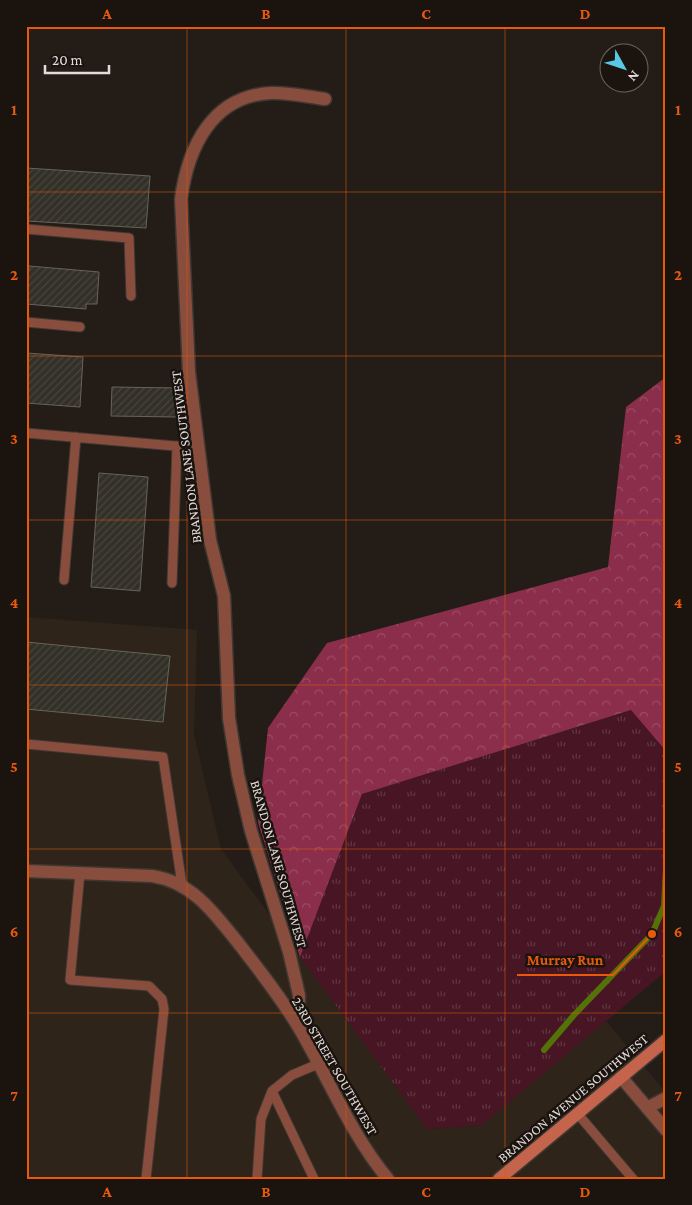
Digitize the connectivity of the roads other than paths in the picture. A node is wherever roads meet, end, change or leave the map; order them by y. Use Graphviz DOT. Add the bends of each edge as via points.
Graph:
graph roads {
  1 [pos="325,100"];
  2 [pos="26,229"];
  3 [pos="131,296"];
  4 [pos="26,322"];
  5 [pos="80,327"];
  6 [pos="26,432"];
  7 [pos="76,437"];
  8 [pos="176,446"];
  9 [pos="198,448"];
  10 [pos="64,580"];
  11 [pos="172,582"];
  12 [pos="26,744"];
  13 [pos="26,871"];
  14 [pos="80,873"];
  15 [pos="182,885"];
  16 [pos="299,1028"];
  17 [pos="666,1040"];
  18 [pos="318,1064"];
  19 [pos="621,1077"];
  20 [pos="272,1091"];
  21 [pos="666,1098"];
  22 [pos="647,1108"];
  23 [pos="577,1113"];
  24 [pos="666,1130"];
  25 [pos="146,1179"];
  26 [pos="257,1179"];
  27 [pos="314,1179"];
  28 [pos="388,1179"];
  29 [pos="499,1179"];
  30 [pos="633,1179"];
  1 -- 9 [label="street, BRANDON LANE SOUTHWEST" via="273,93 254,95 217,116 193,147 184,173 181,199 189,372"];
  2 -- 3 [label="lane" via="129,238"];
  4 -- 5 [label="lane"];
  6 -- 7 [label="lane"];
  7 -- 8 [label="lane"];
  7 -- 10 [label="lane"];
  8 -- 9 [label="lane"];
  8 -- 11 [label="lane"];
  9 -- 16 [label="street, BRANDON LANE SOUTHWEST" via="210,540 224,596 229,718 238,775 251,831 300,996"];
  12 -- 15 [label="lane" via="162,757"];
  13 -- 14 [label="street, 23RD STREET SOUTHWEST"];
  14 -- 15 [label="street, 23RD STREET SOUTHWEST" via="152,876"];
  14 -- 25 [label="lane" via="70,980 149,986 162,999 164,1009"];
  15 -- 16 [label="street, 23RD STREET SOUTHWEST" via="197,896 228,930 263,974"];
  16 -- 18 [label="street, 23RD STREET SOUTHWEST"];
  17 -- 19 [label="main road, BRANDON AVENUE SOUTHWEST"];
  18 -- 20 [label="lane" via="292,1075"];
  18 -- 28 [label="street, 23RD STREET SOUTHWEST" via="350,1125"];
  19 -- 22 [label="street"];
  19 -- 23 [label="main road, BRANDON AVENUE SOUTHWEST"];
  20 -- 26 [label="lane" via="261,1119"];
  20 -- 27 [label="lane"];
  21 -- 22 [label="street"];
  22 -- 24 [label="street"];
  23 -- 29 [label="main road, BRANDON AVENUE SOUTHWEST"];
  23 -- 30 [label="lane"];
}
